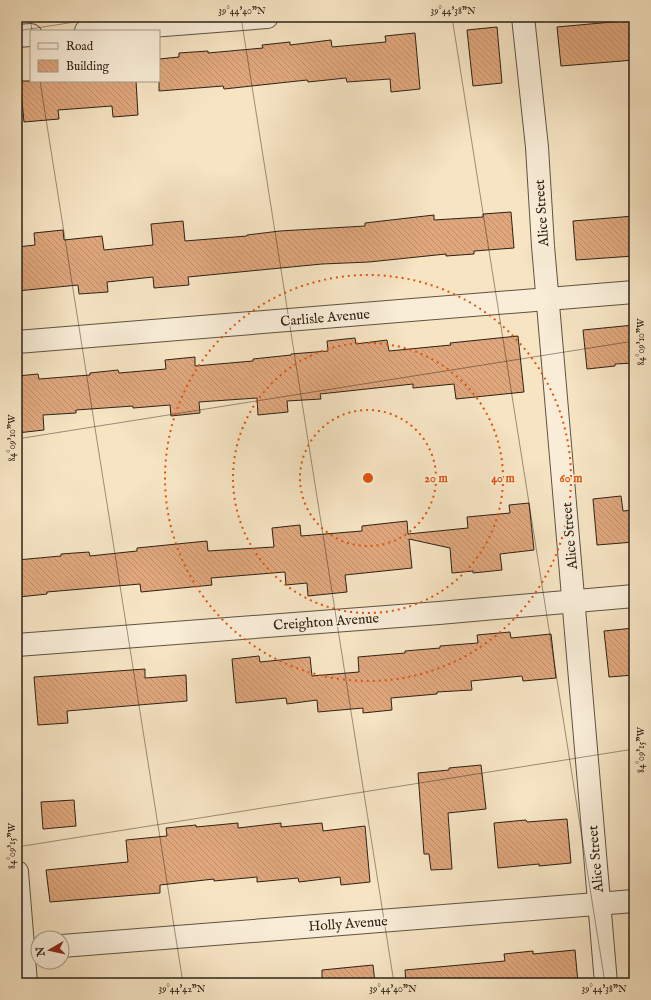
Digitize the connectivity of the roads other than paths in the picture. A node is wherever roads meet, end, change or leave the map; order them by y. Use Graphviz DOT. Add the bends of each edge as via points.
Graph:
graph roads {
  1 [pos="267,17"];
  2 [pos="523,17"];
  3 [pos="99,30"];
  4 [pos="30,35"];
  5 [pos="17,36"];
  6 [pos="634,292"];
  7 [pos="548,299"];
  8 [pos="17,342"];
  9 [pos="634,596"];
  10 [pos="574,601"];
  11 [pos="17,645"];
  12 [pos="17,872"];
  13 [pos="634,901"];
  14 [pos="599,904"];
  15 [pos="70,945"];
  16 [pos="26,949"];
  17 [pos="26,983"];
  18 [pos="606,983"];
  1 -- 3 [label="street"];
  2 -- 7 [label="street, Alice Street" via="537,147"];
  4 -- 5 [label="street"];
  6 -- 7 [label="street, Carlisle Avenue"];
  7 -- 8 [label="street, Carlisle Avenue"];
  7 -- 10 [label="street, Alice Street"];
  9 -- 10 [label="street, Creighton Avenue"];
  10 -- 11 [label="street, Creighton Avenue"];
  10 -- 14 [label="street, Alice Street"];
  12 -- 16 [label="street"];
  13 -- 14 [label="street, Holly Avenue"];
  14 -- 15 [label="street, Holly Avenue"];
  14 -- 18 [label="street, Alice Street"];
  16 -- 17 [label="street"];
}
